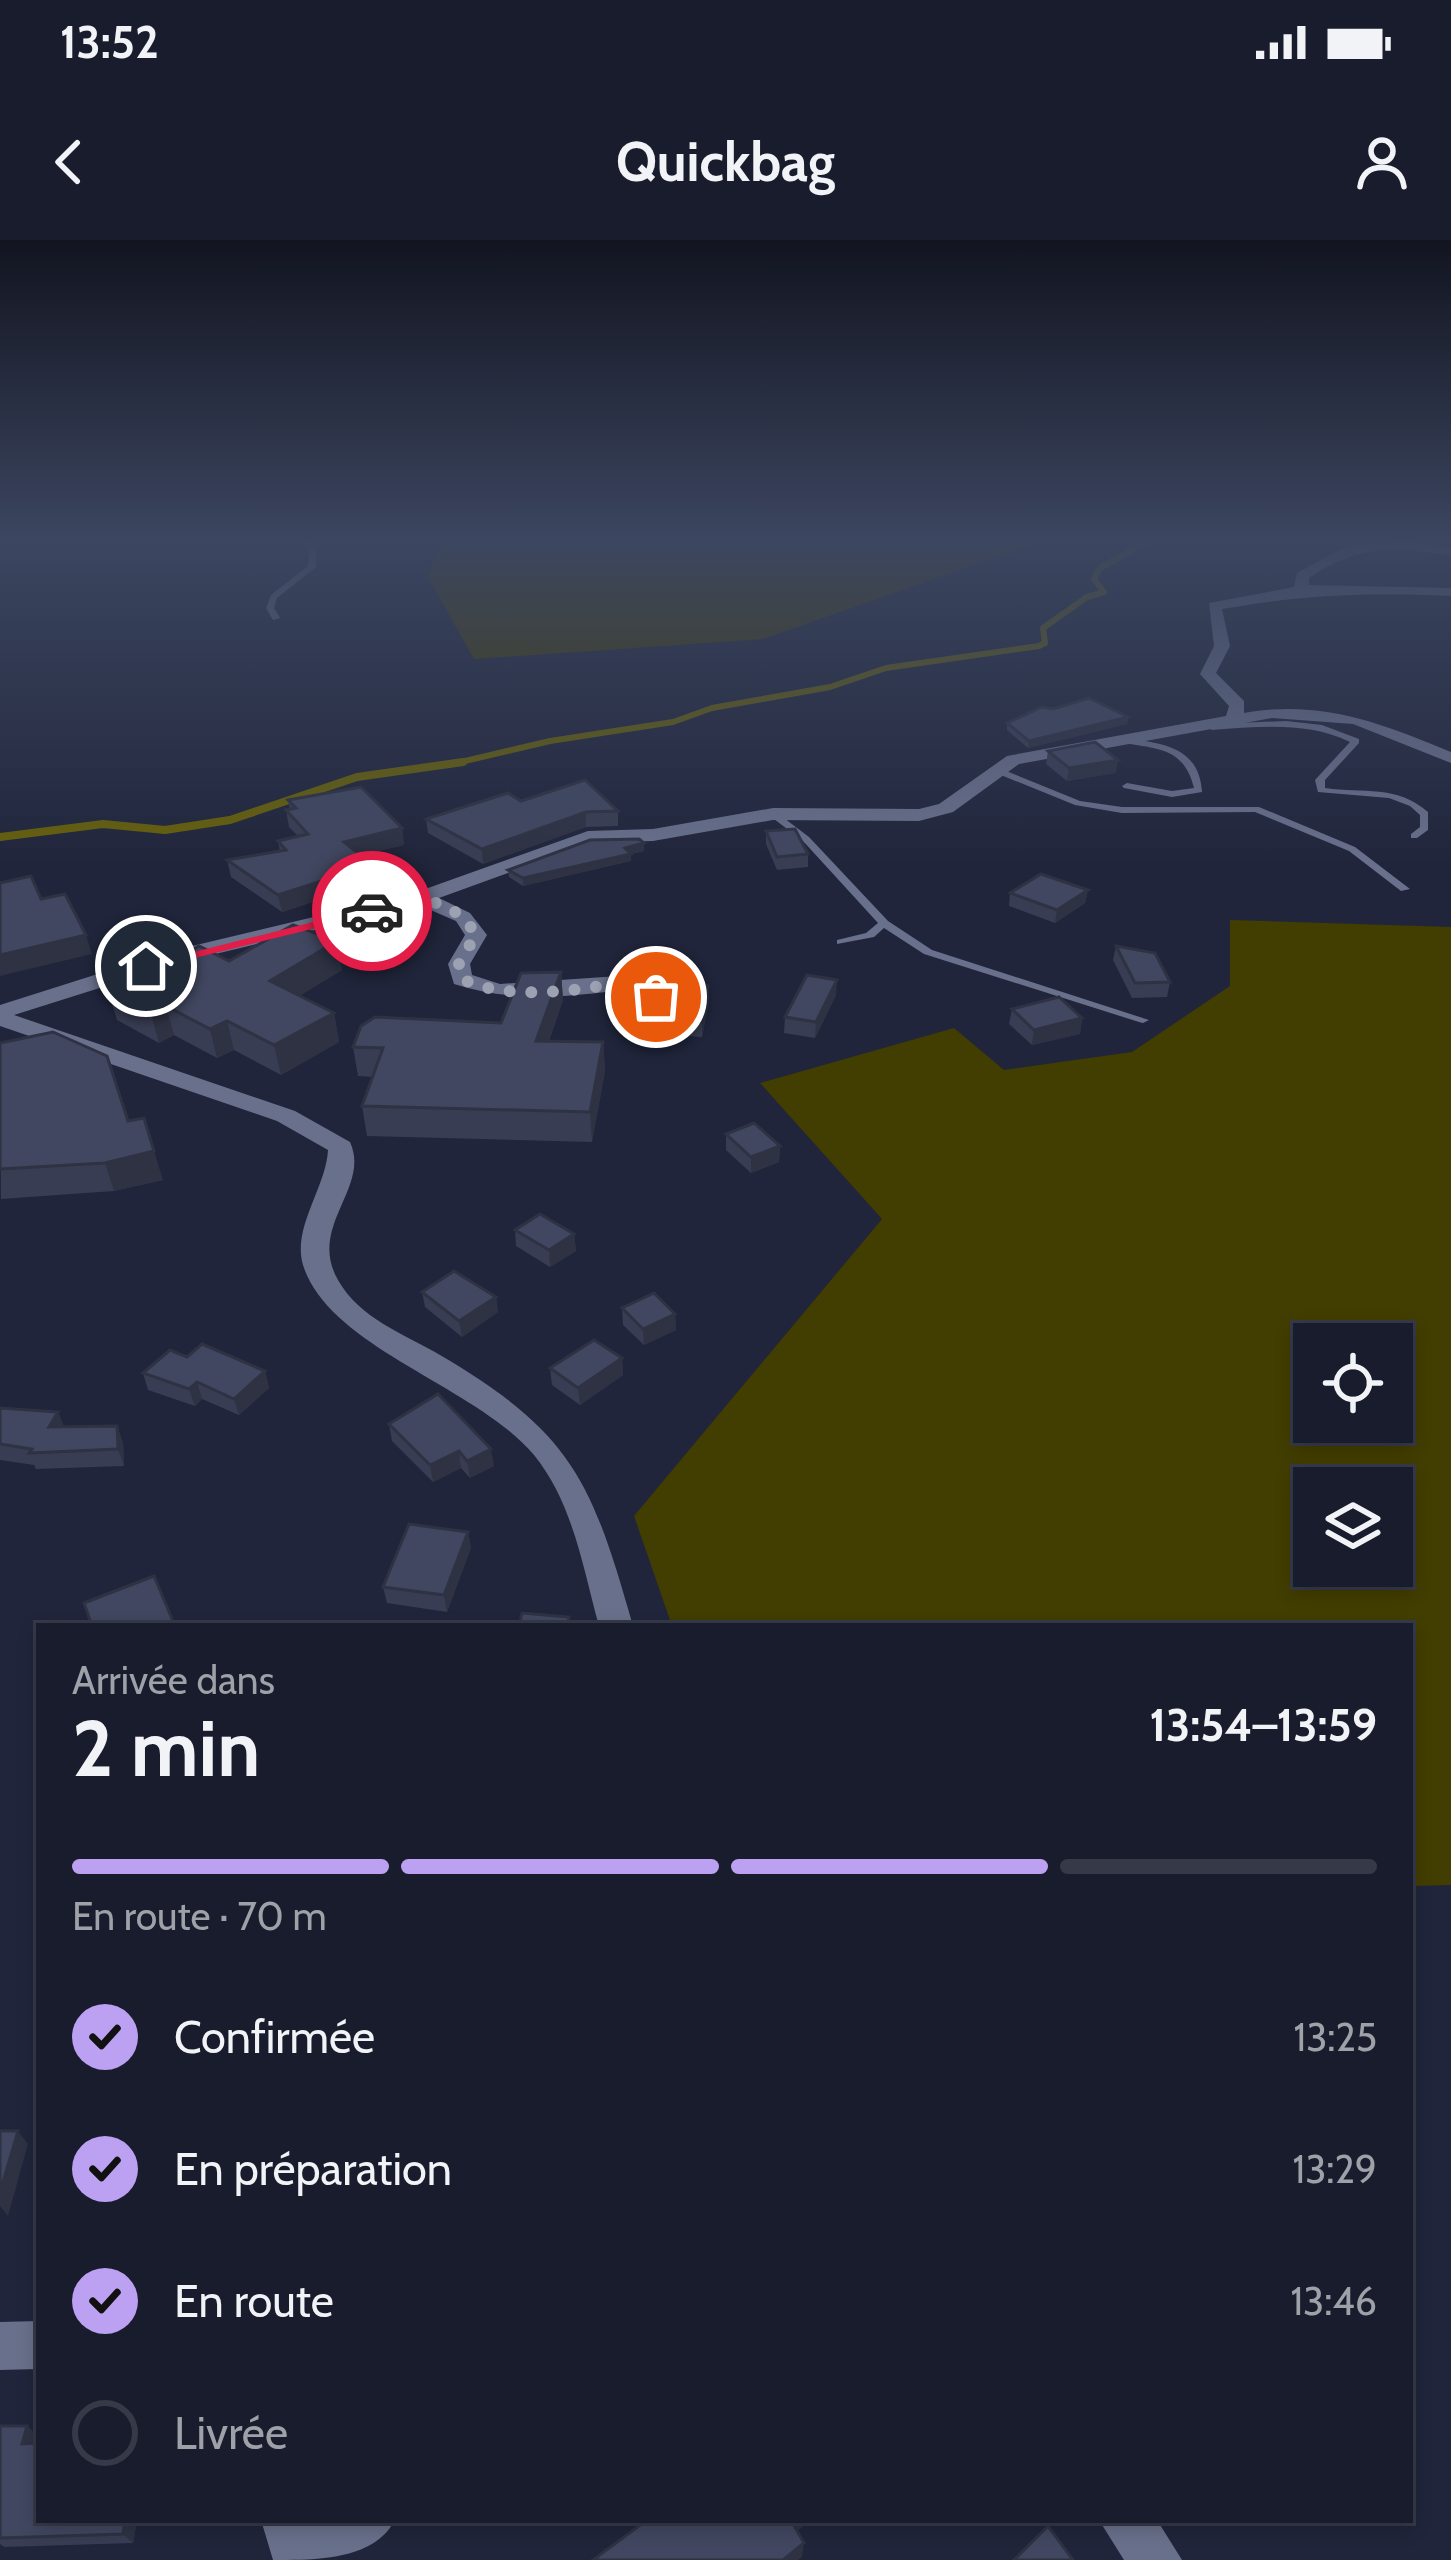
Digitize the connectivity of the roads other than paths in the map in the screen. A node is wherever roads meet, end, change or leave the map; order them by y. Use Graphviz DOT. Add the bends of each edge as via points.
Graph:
graph roads {
  1 [pos="1220,650"];
  2 [pos="1233,720"];
  3 [pos="1212,727"];
  4 [pos="1127,741"];
  5 [pos="1451,758"];
  6 [pos="994,769"];
  7 [pos="1126,786"];
  8 [pos="772,814"];
  9 [pos="1414,836"];
  10 [pos="1405,889"];
  11 [pos="421,898"];
  12 [pos="884,923"];
  13 [pos="841,942"];
  14 [pos="0,1015"];
  15 [pos="648,1016"];
  16 [pos="1142,1020"];
  17 [pos="615,1623"];
  18 [pos="36,2345"];
  19 [pos="0,2346"];
  20 [pos="288,2523"];
  21 [pos="364,2523"];
  22 [pos="1127,2523"];
  23 [pos="300,2560"];
  24 [pos="1156,2560"];
  1 -- 2 [label="street" via="1208,674 1238,705"];
  2 -- 3 [label="street"];
  2 -- 5 [label="street" via="1317,713 1357,720"];
  3 -- 4 [label="street"];
  3 -- 9 [label="lane" via="1282,723 1342,733 1356,741 1320,780 1322,790 1414,802 1425,814 1425,828"];
  4 -- 6 [label="street"];
  4 -- 7 [label="lane" via="1175,748 1190,760 1199,790"];
  6 -- 8 [label="street" via="966,796 919,815"];
  6 -- 10 [label="lane" via="1078,803 1122,810 1256,808 1352,849"];
  8 -- 11 [label="street" via="653,835 588,837"];
  8 -- 12 [label="lane"];
  11 -- 14 [label="street" via="175,957"];
  11 -- 15 [label="street" via="463,917 476,934 459,964 462,979 498,991 656,978 664,987"];
  12 -- 13 [label="lane"];
  12 -- 16 [label="lane" via="928,952"];
  14 -- 17 [label="street" via="286,1116 341,1147 343,1162 312,1234 337,1302 523,1427 560,1466"];
  18 -- 19 [label="street"];
  20 -- 23 [label="street"];
  21 -- 23 [label="street"];
  22 -- 24 [label="street"];
}
